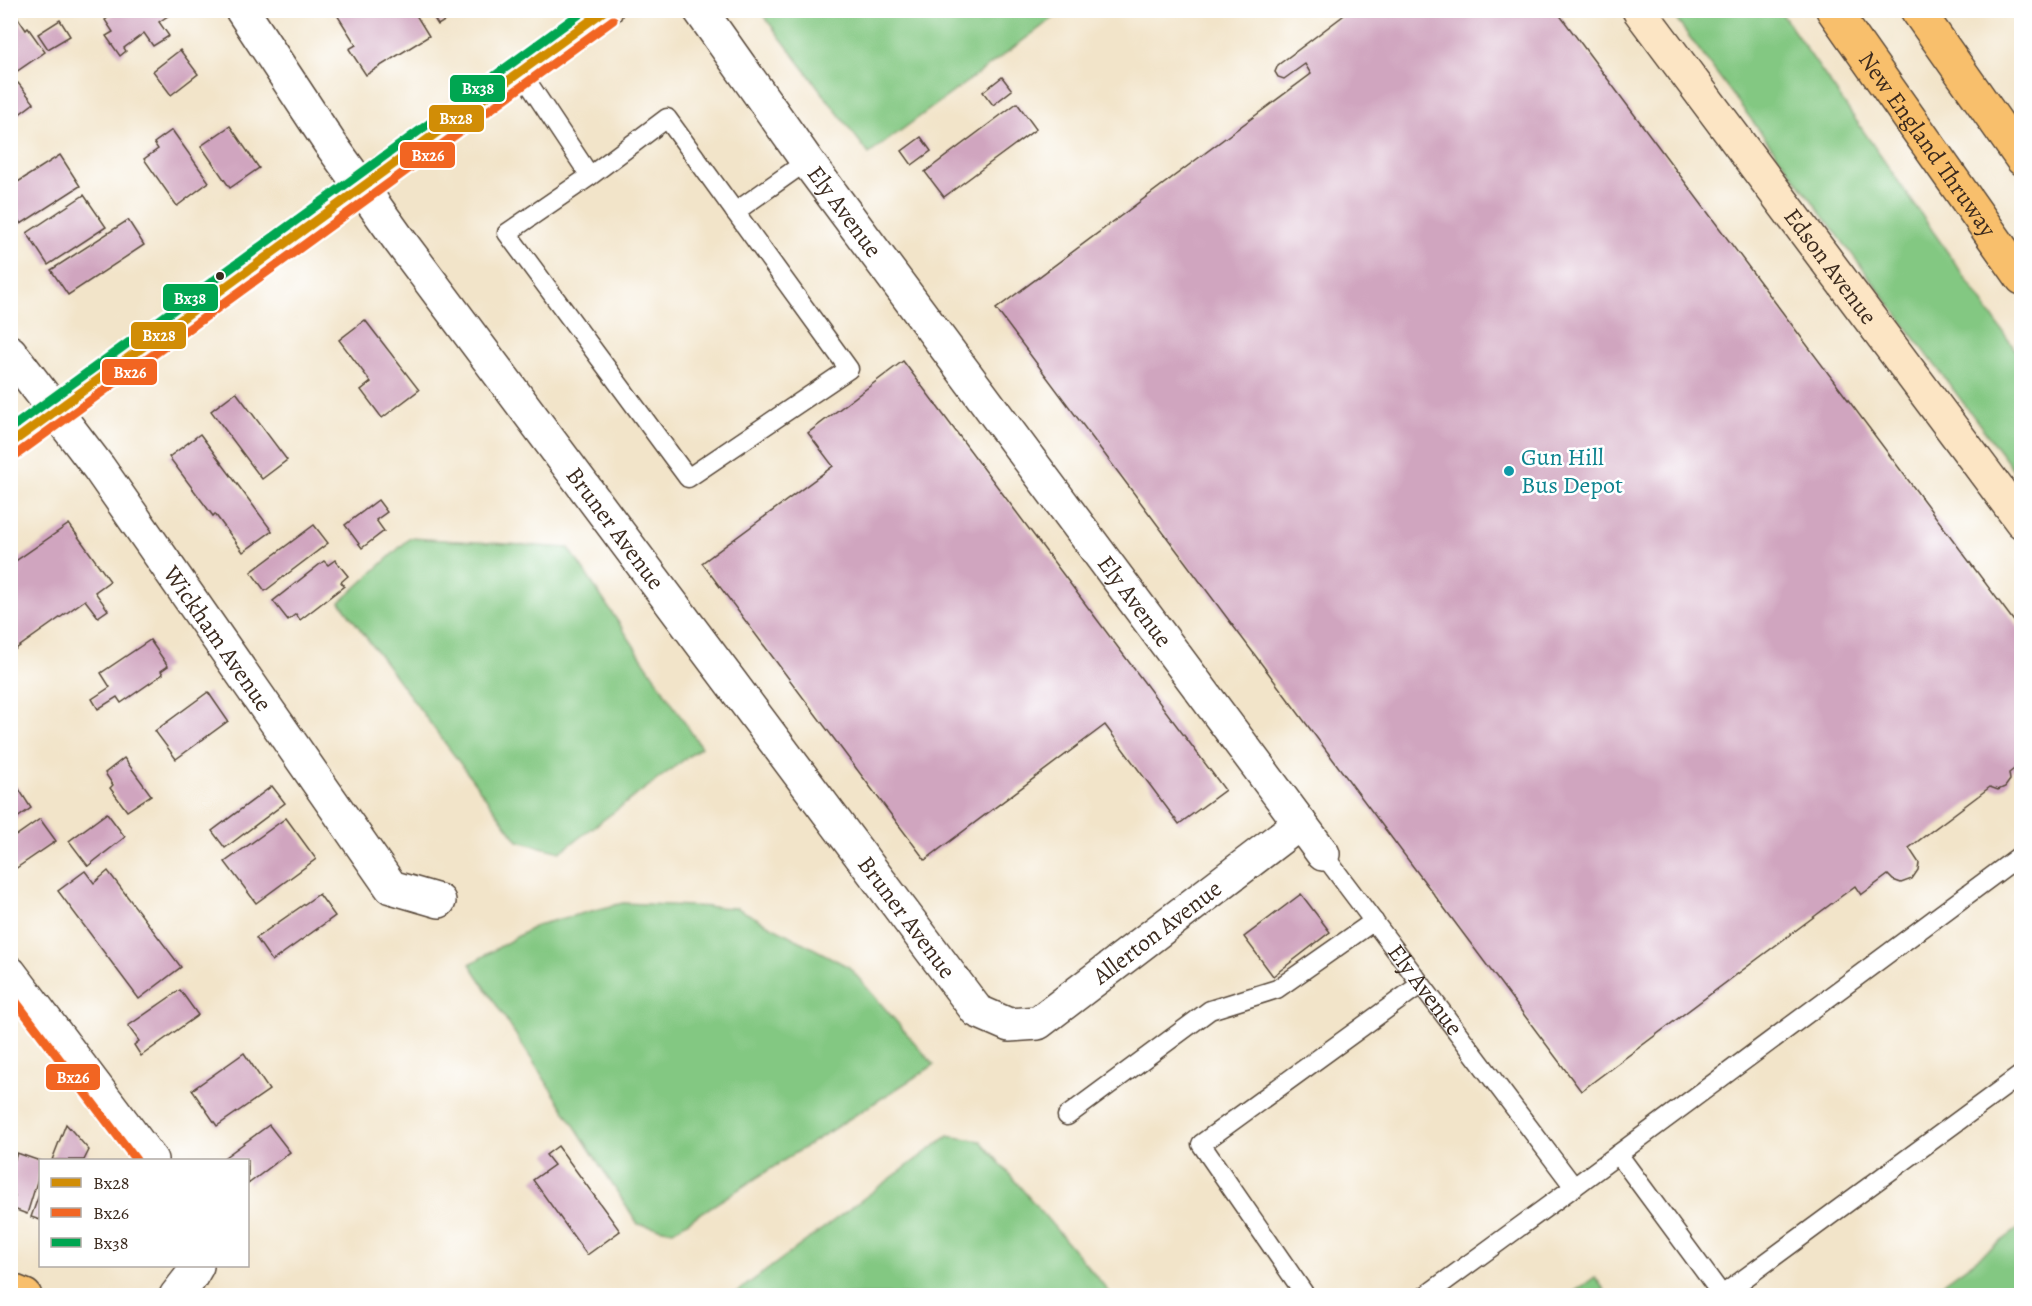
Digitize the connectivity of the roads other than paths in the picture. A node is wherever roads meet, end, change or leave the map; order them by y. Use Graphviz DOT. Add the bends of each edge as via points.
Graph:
graph roads {
  1 [pos="242,10"];
  2 [pos="606,10"];
  3 [pos="700,10"];
  4 [pos="1639,10"];
  5 [pos="1833,10"];
  6 [pos="1917,10"];
  7 [pos="521,72"];
  8 [pos="2022,159"];
  9 [pos="807,161"];
  10 [pos="590,176"];
  11 [pos="362,189"];
  12 [pos="735,212"];
  13 [pos="2022,278"];
  14 [pos="10,351"];
  15 [pos="56,411"];
  16 [pos="10,444"];
  17 [pos="2022,522"];
  18 [pos="1300,824"];
  19 [pos="1323,854"];
  20 [pos="2022,854"];
  21 [pos="439,901"];
  22 [pos="1374,921"];
  23 [pos="10,973"];
  24 [pos="1421,984"];
  25 [pos="1009,1025"];
  26 [pos="2022,1074"];
  27 [pos="1067,1116"];
  28 [pos="1618,1154"];
  29 [pos="150,1159"];
  30 [pos="1574,1187"];
  31 [pos="196,1267"];
  32 [pos="10,1290"];
  33 [pos="25,1296"];
  34 [pos="176,1296"];
  35 [pos="1306,1296"];
  36 [pos="1425,1296"];
  1 -- 11 [label="street, Bruner Avenue"];
  2 -- 7 [label="main road"];
  3 -- 9 [label="street, Ely Avenue"];
  4 -- 17 [label="main road, Edson Avenue"];
  5 -- 13 [label="main road, New England Thruway"];
  6 -- 8 [label="main road"];
  7 -- 10 [label="lane"];
  7 -- 11 [label="main road"];
  9 -- 12 [label="lane"];
  9 -- 18 [label="street, Ely Avenue"];
  10 -- 12 [label="lane" via="667,118"];
  10 -- 12 [label="lane" via="507,233 688,478 849,369"];
  11 -- 15 [label="main road"];
  11 -- 25 [label="street, Bruner Avenue" via="977,1011"];
  14 -- 15 [label="street, Wickham Avenue"];
  15 -- 16 [label="main road"];
  15 -- 21 [label="street, Wickham Avenue" via="391,887"];
  18 -- 19 [label="street, Ely Avenue"];
  18 -- 25 [label="street, Allerton Avenue" via="1038,1023"];
  19 -- 22 [label="lane, Ely Avenue"];
  20 -- 28 [label="lane"];
  22 -- 24 [label="lane, Ely Avenue"];
  22 -- 27 [label="lane" via="1277,990 1210,1010"];
  23 -- 29 [label="street"];
  24 -- 30 [label="lane, Ely Avenue"];
  24 -- 35 [label="lane" via="1201,1144"];
  26 -- 28 [label="lane" via="1722,1295"];
  28 -- 30 [label="lane"];
  30 -- 36 [label="lane"];
  31 -- 34 [label="street"];
  32 -- 33 [label="main road"];
}
